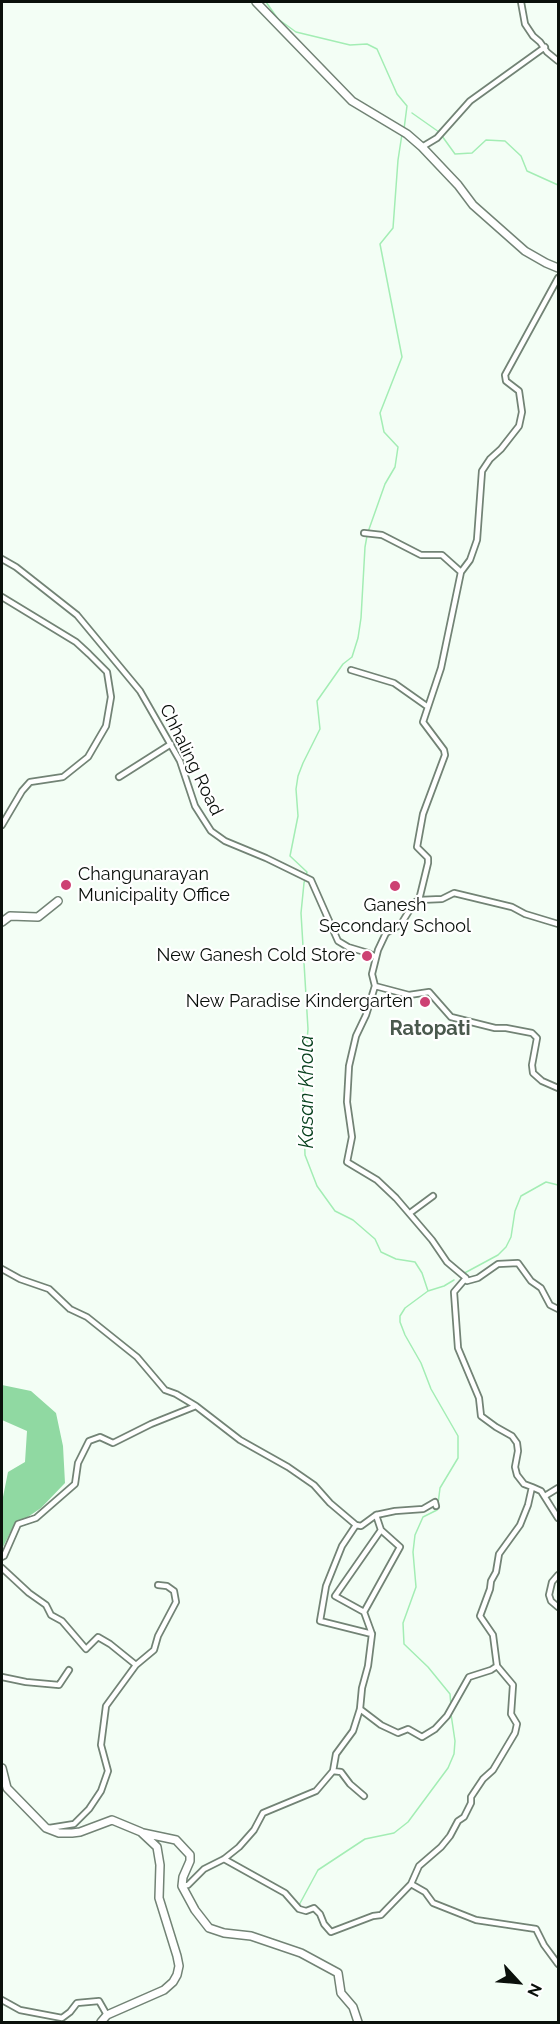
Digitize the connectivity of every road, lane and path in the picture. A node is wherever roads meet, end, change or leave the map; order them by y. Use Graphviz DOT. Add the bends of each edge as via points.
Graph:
graph roads {
  1 [pos="256,2"];
  2 [pos="521,2"];
  3 [pos="545,47"];
  4 [pos="558,61"];
  5 [pos="422,147"];
  6 [pos="558,268"];
  7 [pos="558,278"];
  8 [pos="364,533"];
  9 [pos="2,559"];
  10 [pos="461,572"];
  11 [pos="2,597"];
  12 [pos="351,670"];
  13 [pos="428,707"];
  14 [pos="171,744"];
  15 [pos="119,777"];
  16 [pos="2,825"];
  17 [pos="419,900"];
  18 [pos="58,901"];
  19 [pos="2,922"];
  20 [pos="558,924"];
  21 [pos="376,957"];
  22 [pos="375,986"];
  23 [pos="558,1088"];
  24 [pos="433,1196"];
  25 [pos="410,1214"];
  26 [pos="2,1269"];
  27 [pos="466,1278"];
  28 [pos="558,1309"];
  29 [pos="196,1406"];
  30 [pos="532,1488"];
  31 [pos="558,1488"];
  32 [pos="545,1496"];
  33 [pos="436,1506"];
  34 [pos="376,1515"];
  35 [pos="558,1518"];
  36 [pos="356,1525"];
  37 [pos="381,1530"];
  38 [pos="2,1557"];
  39 [pos="2,1568"];
  40 [pos="558,1575"];
  41 [pos="158,1585"];
  42 [pos="558,1607"];
  43 [pos="364,1612"];
  44 [pos="372,1634"];
  45 [pos="136,1665"];
  46 [pos="497,1666"];
  47 [pos="69,1670"];
  48 [pos="2,1677"];
  49 [pos="360,1709"];
  50 [pos="2,1768"];
  51 [pos="333,1771"];
  52 [pos="364,1796"];
  53 [pos="46,1828"];
  54 [pos="141,1832"];
  55 [pos="224,1859"];
  56 [pos="411,1884"];
  57 [pos="182,1886"];
  58 [pos="558,1964"];
  59 [pos="2,2000"];
  60 [pos="107,2015"];
  61 [pos="101,2022"];
  62 [pos="358,2022"];
  1 -- 5 [label="main road" via="352,101"];
  2 -- 3 [label="street" via="525,24"];
  3 -- 4 [label="street"];
  3 -- 5 [label="street" via="470,101 437,138"];
  5 -- 6 [label="main road" via="473,205 525,251"];
  7 -- 10 [label="street" via="505,375 506,381 519,391 519,426 482,471 477,540"];
  8 -- 10 [label="street" via="382,534 421,555 442,555"];
  9 -- 14 [label="street, Chhaling Road" via="91,630 140,691"];
  10 -- 13 [label="street" via="441,668"];
  11 -- 16 [label="street" via="76,642 107,672 111,697 106,726 88,757 63,777 30,782"];
  12 -- 13 [label="street" via="394,682"];
  13 -- 17 [label="street" via="423,722 445,755 423,813 417,847 428,863"];
  14 -- 15 [label="street"];
  14 -- 21 [label="street, Chhaling Road" via="195,806 211,831 311,880 338,941"];
  17 -- 20 [label="street" via="442,899 454,893 512,907"];
  17 -- 21 [label="street" via="401,924 386,933"];
  18 -- 19 [label="main road" via="38,917 10,916"];
  21 -- 22 [label="street" via="372,974"];
  22 -- 23 [label="street" via="409,995 429,992 451,1017 532,1033 537,1038 533,1073"];
  22 -- 25 [label="street" via="348,1066 347,1102 352,1137 347,1162 377,1180"];
  24 -- 25 [label="street"];
  25 -- 27 [label="street" via="447,1262"];
  26 -- 29 [label="street" via="49,1289 137,1357 165,1390"];
  27 -- 28 [label="street" via="478,1278 498,1264 518,1263 541,1288 550,1305"];
  27 -- 30 [label="street" via="454,1292 458,1348 479,1398 481,1416 517,1443 517,1475"];
  29 -- 36 [label="street" via="240,1440 314,1485"];
  29 -- 38 [label="street" via="113,1443 100,1437 88,1441 78,1463 75,1484 36,1518 18,1524"];
  30 -- 32 [label="street"];
  30 -- 46 [label="street" via="520,1525 499,1554 480,1616 493,1635"];
  31 -- 32 [label="street"];
  32 -- 35 [label="street"];
  33 -- 34 [label="street" via="435,1502 423,1509"];
  34 -- 36 [label="street" via="361,1526"];
  34 -- 37 [label="street"];
  36 -- 44 [label="street" via="342,1546 326,1586 320,1622"];
  37 -- 43 [label="street" via="400,1547"];
  37 -- 43 [label="street" via="335,1596"];
  39 -- 45 [label="street" via="46,1605 51,1616 62,1621 86,1649 98,1637"];
  40 -- 42 [label="street" via="549,1595"];
  41 -- 45 [label="street" via="174,1591 176,1602 154,1650"];
  43 -- 44 [label="street"];
  44 -- 49 [label="street"];
  45 -- 53 [label="street" via="106,1706 101,1745 108,1771 101,1791 74,1824"];
  46 -- 49 [label="street" via="469,1677 447,1716 422,1737 408,1729 398,1733"];
  46 -- 56 [label="street" via="513,1685 510,1714 517,1724 515,1733 471,1797 464,1817 441,1847 419,1866"];
  47 -- 48 [label="street" via="59,1685"];
  49 -- 51 [label="street" via="353,1731 336,1754"];
  50 -- 53 [label="main road" via="7,1788"];
  51 -- 52 [label="street" via="341,1772"];
  51 -- 55 [label="street" via="316,1791 263,1814 254,1830"];
  53 -- 54 [label="main road" via="72,1833 112,1820"];
  54 -- 57 [label="main road" via="176,1840 190,1855"];
  54 -- 60 [label="main road" via="157,1847 159,1898 179,1965 177,1975 164,1990"];
  55 -- 56 [label="street" via="285,1893 299,1910 314,1908 331,1932 381,1915"];
  55 -- 57 [label="street"];
  56 -- 58 [label="street" via="425,1892 433,1903 476,1920 536,1929"];
  57 -- 62 [label="main road" via="209,1928 251,1936 301,1953 338,1973 341,1993 353,2007"];
  59 -- 60 [label="street" via="20,2010 62,2018 77,2003 99,2001"];
  60 -- 61 [label="main road"];
}
